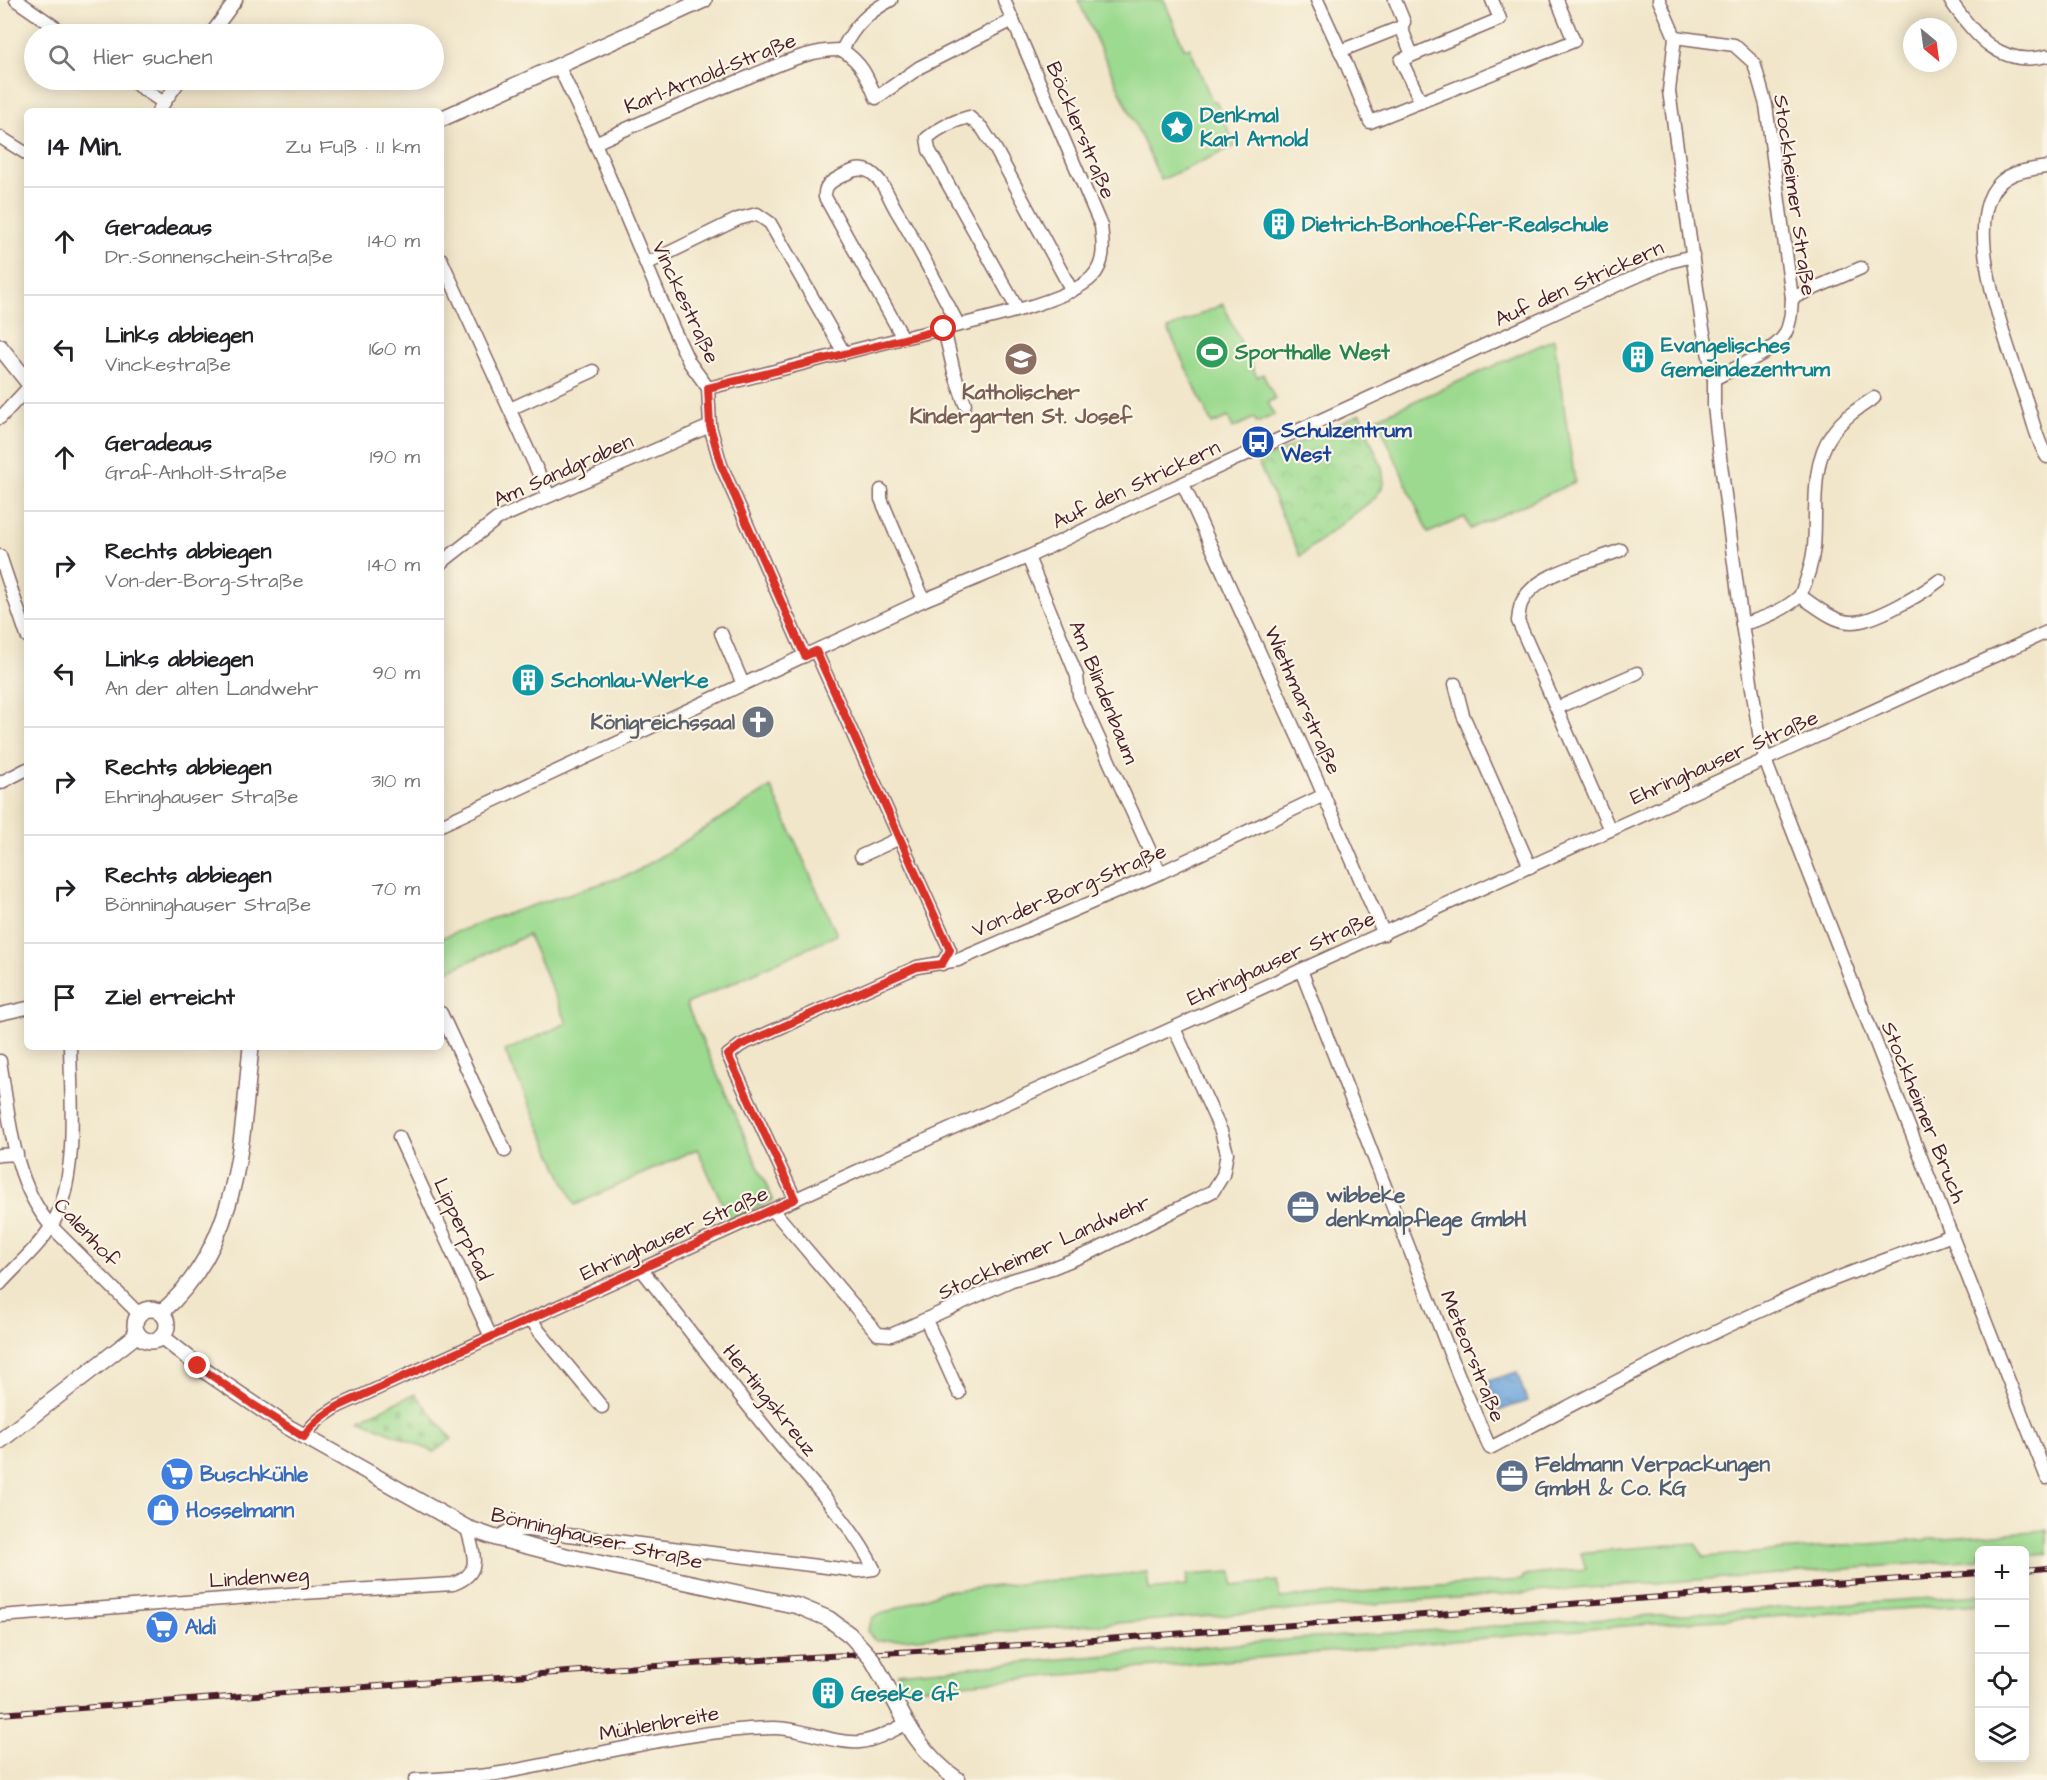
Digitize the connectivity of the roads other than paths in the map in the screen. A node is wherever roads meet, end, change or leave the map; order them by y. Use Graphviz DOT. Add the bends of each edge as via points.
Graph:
graph roads {
  1 [pos="16,0"];
  2 [pos="236,0"];
  3 [pos="704,0"];
  4 [pos="891,0"];
  5 [pos="1004,0"];
  6 [pos="1317,0"];
  7 [pos="1395,0"];
  8 [pos="1492,0"];
  9 [pos="1557,0"];
  10 [pos="1659,0"];
  11 [pos="1950,0"];
  12 [pos="1013,20"];
  13 [pos="51,24"];
  14 [pos="218,24"];
  15 [pos="1401,27"];
  16 [pos="1675,37"];
  17 [pos="842,50"];
  18 [pos="1340,51"];
  19 [pos="1412,55"];
  20 [pos="2047,56"];
  21 [pos="559,67"];
  22 [pos="141,90"];
  23 [pos="173,90"];
  24 [pos="1421,102"];
  25 [pos="161,107"];
  26 [pos="444,118"];
  27 [pos="0,137"];
  28 [pos="595,143"];
  29 [pos="24,152"];
  30 [pos="2047,166"];
  31 [pos="1693,256"];
  32 [pos="646,264"];
  33 [pos="444,266"];
  34 [pos="1861,268"];
  35 [pos="1072,291"];
  36 [pos="1792,298"];
  37 [pos="1018,310"];
  38 [pos="958,324"];
  39 [pos="944,329"];
  40 [pos="903,338"];
  41 [pos="0,347"];
  42 [pos="844,353"];
  43 [pos="593,371"];
  44 [pos="24,377"];
  45 [pos="1714,379"];
  46 [pos="708,388"];
  47 [pos="24,392"];
  48 [pos="1874,398"];
  49 [pos="965,404"];
  50 [pos="510,409"];
  51 [pos="0,418"];
  52 [pos="710,426"];
  53 [pos="2047,457"];
  54 [pos="1183,484"];
  55 [pos="881,490"];
  56 [pos="549,496"];
  57 [pos="1622,550"];
  58 [pos="0,556"];
  59 [pos="1028,557"];
  60 [pos="444,561"];
  61 [pos="1940,580"];
  62 [pos="1800,596"];
  63 [pos="924,600"];
  64 [pos="1742,624"];
  65 [pos="24,627"];
  66 [pos="2047,632"];
  67 [pos="721,633"];
  68 [pos="810,654"];
  69 [pos="1637,673"];
  70 [pos="743,684"];
  71 [pos="1455,684"];
  72 [pos="1557,708"];
  73 [pos="1766,760"];
  74 [pos="24,771"];
  75 [pos="0,783"];
  76 [pos="1324,795"];
  77 [pos="444,824"];
  78 [pos="1610,830"];
  79 [pos="900,838"];
  80 [pos="861,856"];
  81 [pos="1530,867"];
  82 [pos="1160,873"];
  83 [pos="1384,934"];
  84 [pos="942,964"];
  85 [pos="1301,970"];
  86 [pos="24,1009"];
  87 [pos="0,1014"];
  88 [pos="444,1019"];
  89 [pos="1174,1028"];
  90 [pos="70,1050"];
  91 [pos="251,1050"];
  92 [pos="0,1061"];
  93 [pos="399,1137"];
  94 [pos="505,1151"];
  95 [pos="0,1155"];
  96 [pos="17,1155"];
  97 [pos="795,1199"];
  98 [pos="773,1210"];
  99 [pos="51,1226"];
  100 [pos="1952,1235"];
  101 [pos="642,1270"];
  102 [pos="0,1284"];
  103 [pos="161,1313"];
  104 [pos="139,1314"];
  105 [pos="531,1319"];
  106 [pos="926,1320"];
  107 [pos="138,1334"];
  108 [pos="161,1336"];
  109 [pos="491,1337"];
  110 [pos="959,1393"];
  111 [pos="602,1407"];
  112 [pos="304,1437"];
  113 [pos="0,1442"];
  114 [pos="2047,1478"];
  115 [pos="467,1528"];
  116 [pos="496,1538"];
  117 [pos="0,1616"];
  118 [pos="906,1724"];
  119 [pos="501,1777"];
  120 [pos="415,1780"];
  121 [pos="958,1780"];
  1 -- 13 [label="street"];
  2 -- 14 [label="street"];
  3 -- 21 [label="main road"];
  4 -- 17 [label="street" via="863,18"];
  5 -- 12 [label="street, Böcklerstraße"];
  6 -- 18 [label="street"];
  7 -- 15 [label="street" via="1404,22"];
  8 -- 19 [label="street" via="1500,19"];
  9 -- 24 [label="street" via="1574,41"];
  10 -- 16 [label="street"];
  11 -- 20 [label="street" via="1968,27 1991,48 2026,60"];
  12 -- 17 [label="street" via="920,67 876,98 858,60"];
  12 -- 35 [label="street, Böcklerstraße" via="1101,225 1102,261 1093,277"];
  15 -- 18 [label="street"];
  15 -- 19 [label="street"];
  16 -- 31 [label="street" via="1670,90"];
  16 -- 36 [label="street, Stockheimer Straße" via="1734,45 1754,63 1766,105"];
  17 -- 28 [label="street, Karl-Arnold-Straße" via="805,54"];
  18 -- 24 [label="street" via="1370,122"];
  19 -- 24 [label="street" via="1401,60"];
  21 -- 26 [label="main road"];
  21 -- 28 [label="street, Vinckestraße"];
  22 -- 25 [label="street"];
  23 -- 25 [label="street"];
  27 -- 29 [label="street"];
  28 -- 32 [label="street, Vinckestraße"];
  30 -- 53 [label="street" via="2016,172 2002,180 1986,205 1984,229 1985,257 2004,337"];
  31 -- 45 [label="street"];
  31 -- 54 [label="street, Auf den Strickern" via="1669,262"];
  32 -- 42 [label="street" via="738,219 757,214 770,223"];
  32 -- 46 [label="street, Vinckestraße" via="689,362"];
  33 -- 50 [label="street"];
  34 -- 36 [label="street"];
  35 -- 37 [label="street"];
  35 -- 37 [label="street" via="982,128 969,117 953,121 927,138 928,150"];
  36 -- 45 [label="street, Stockheimer Straße" via="1791,318 1784,336 1768,350"];
  37 -- 38 [label="street"];
  38 -- 39 [label="street"];
  38 -- 40 [label="street" via="877,177 855,170 829,182 825,197"];
  39 -- 40 [label="street"];
  39 -- 49 [label="street"];
  40 -- 42 [label="street"];
  41 -- 44 [label="main road"];
  42 -- 46 [label="street"];
  43 -- 50 [label="street"];
  45 -- 64 [label="street" via="1714,406"];
  46 -- 52 [label="street, Vinckestraße"];
  47 -- 51 [label="street"];
  48 -- 62 [label="street" via="1848,414 1830,436 1819,460 1814,548"];
  50 -- 56 [label="street"];
  52 -- 56 [label="street, Am Sandgraben"];
  52 -- 68 [label="street, Vinckestraße" via="721,465"];
  54 -- 59 [label="street, Auf den Strickern"];
  54 -- 76 [label="street, Wiethmarstraße"];
  55 -- 63 [label="street" via="881,499"];
  56 -- 60 [label="street, Am Sandgraben" via="497,519"];
  57 -- 72 [label="street" via="1553,574 1522,602 1518,621"];
  58 -- 65 [label="street"];
  59 -- 63 [label="street, Auf den Strickern"];
  59 -- 82 [label="street, Am Blindenbaum" via="1077,676 1079,695"];
  61 -- 62 [label="street" via="1925,592 1870,619 1850,622 1831,616"];
  62 -- 64 [label="street" via="1787,607"];
  63 -- 68 [label="street, Auf den Strickern"];
  64 -- 73 [label="street"];
  66 -- 73 [label="street, Ehringhauser Straße"];
  67 -- 70 [label="street"];
  68 -- 70 [label="street, Auf den Strickern"];
  68 -- 79 [label="street, Vinckestraße"];
  69 -- 72 [label="street"];
  70 -- 77 [label="street, Auf den Strickern"];
  71 -- 81 [label="street" via="1463,716"];
  72 -- 78 [label="street"];
  73 -- 78 [label="street, Ehringhauser Straße"];
  73 -- 100 [label="street, Stockheimer Bruch"];
  74 -- 75 [label="street"];
  76 -- 82 [label="street, Von-der-Borg-Straße"];
  76 -- 83 [label="street, Wiethmarstraße"];
  78 -- 81 [label="street, Ehringhauser Straße"];
  79 -- 80 [label="street"];
  79 -- 84 [label="street, Vinckestraße" via="950,950"];
  81 -- 83 [label="street, Ehringhauser Straße"];
  82 -- 84 [label="street, Von-der-Borg-Straße"];
  83 -- 85 [label="street, Ehringhauser Straße"];
  84 -- 97 [label="street, Von-der-Borg-Straße" via="917,967 741,1045 728,1055"];
  85 -- 89 [label="street, Ehringhauser Straße"];
  85 -- 100 [label="street, Meteorstraße" via="1458,1374 1491,1448 1626,1376 1767,1308"];
  86 -- 87 [label="street"];
  88 -- 94 [label="street"];
  89 -- 97 [label="street, Ehringhauser Straße"];
  89 -- 106 [label="street, Stockheimer Landwehr" via="1221,1131 1227,1153 1213,1191 1094,1251 1012,1280"];
  90 -- 99 [label="street" via="67,1186"];
  91 -- 103 [label="main road" via="238,1160 225,1216 208,1256"];
  92 -- 96 [label="street, Calenhof"];
  93 -- 109 [label="street, Lipperpfad"];
  95 -- 96 [label="street"];
  96 -- 99 [label="street, Calenhof" via="28,1193"];
  97 -- 98 [label="street, Ehringhauser Straße"];
  98 -- 101 [label="street, Ehringhauser Straße"];
  98 -- 106 [label="street, Stockheimer Landwehr" via="878,1334 891,1335"];
  99 -- 102 [label="street"];
  99 -- 104 [label="street, Calenhof"];
  100 -- 114 [label="street, Stockheimer Bruch"];
  101 -- 105 [label="street, Ehringhauser Straße"];
  101 -- 116 [label="street, Hertingskreuz" via="834,1510 874,1569 858,1571 528,1530 510,1530"];
  103 -- 104 [label="main road" via="152,1309"];
  103 -- 108 [label="main road" via="166,1327"];
  104 -- 107 [label="main road" via="135,1324"];
  105 -- 109 [label="street, Ehringhauser Straße"];
  105 -- 111 [label="street"];
  106 -- 110 [label="street, Stockheimer Landwehr"];
  107 -- 108 [label="main road" via="147,1340"];
  107 -- 113 [label="main road"];
  108 -- 112 [label="main road, Bönninghauser Straße" via="205,1371"];
  109 -- 112 [label="street, Ehringhauser Straße" via="339,1406 311,1426"];
  112 -- 115 [label="main road, Bönninghauser Straße"];
  115 -- 116 [label="main road, Bönninghauser Straße"];
  115 -- 117 [label="street, Lindenweg" via="474,1559 472,1572 465,1580 453,1584"];
  116 -- 118 [label="main road, Bönninghauser Straße, bridge" via="798,1606 829,1619 872,1659"];
  118 -- 119 [label="street, Mühlenbreite" via="860,1742 778,1728 684,1736"];
  118 -- 121 [label="main road, Bönninghauser Straße" via="932,1759"];
  119 -- 120 [label="street, Mühlenbreite"];
}
